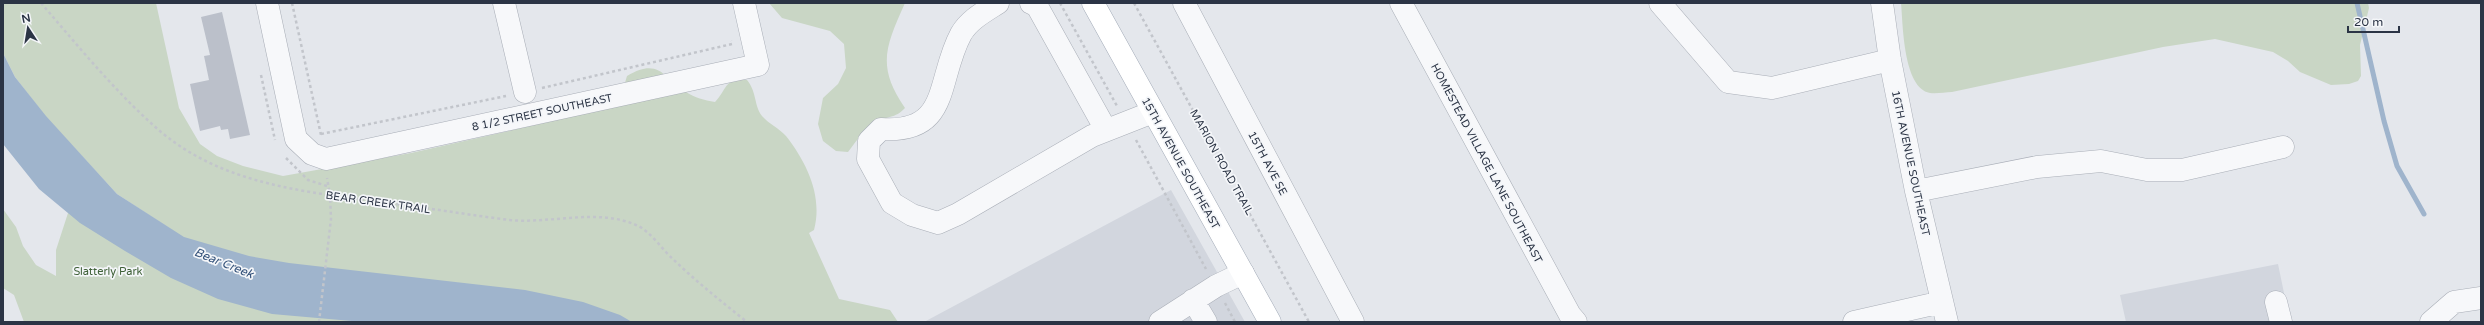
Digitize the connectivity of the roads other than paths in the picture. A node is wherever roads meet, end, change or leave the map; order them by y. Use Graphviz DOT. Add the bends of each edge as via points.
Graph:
graph roads {
  1 [pos="267,3"];
  2 [pos="504,3"];
  3 [pos="744,3"];
  4 [pos="998,3"];
  5 [pos="1031,3"];
  6 [pos="1093,3"];
  7 [pos="1184,3"];
  8 [pos="1400,3"];
  9 [pos="1660,3"];
  10 [pos="1882,3"];
  11 [pos="1890,60"];
  12 [pos="525,92"];
  13 [pos="1153,112"];
  14 [pos="1106,130"];
  15 [pos="2283,147"];
  16 [pos="1916,191"];
  17 [pos="1242,273"];
  18 [pos="2481,298"];
  19 [pos="1194,300"];
  20 [pos="1944,312"];
  21 [pos="1263,320"];
  22 [pos="1160,322"];
  23 [pos="1206,322"];
  24 [pos="1353,322"];
  25 [pos="1576,322"];
  26 [pos="1854,322"];
  27 [pos="2431,322"];
  1 -- 3 [label="street, 8 1/2 STREET SOUTHEAST" via="296,139 312,154 326,160 758,65"];
  2 -- 12 [label="street"];
  4 -- 14 [label="street" via="973,19 961,34 931,115 917,126 897,130 881,129 869,141 868,159 892,203 912,215 938,223"];
  5 -- 14 [label="street" via="1037,6"];
  6 -- 13 [label="main road, 15TH AVENUE SOUTHEAST"];
  7 -- 24 [label="street, 15TH AVE SE"];
  8 -- 25 [label="street, HOMESTEAD VILLAGE LANE SOUTHEAST"];
  9 -- 11 [label="street" via="1728,82 1772,88"];
  10 -- 11 [label="street, 16TH AVENUE SOUTHEAST"];
  11 -- 16 [label="street, 16TH AVENUE SOUTHEAST"];
  13 -- 14 [label="street"];
  13 -- 17 [label="main road, 15TH AVENUE SOUTHEAST"];
  15 -- 16 [label="street" via="2182,170 2147,170 2101,160 2037,167"];
  16 -- 20 [label="street, 16TH AVENUE SOUTHEAST"];
  17 -- 19 [label="street"];
  17 -- 21 [label="main road, 15TH AVENUE SOUTHEAST"];
  18 -- 27 [label="street" via="2454,302"];
  19 -- 22 [label="street"];
  19 -- 23 [label="street"];
  20 -- 26 [label="street"];
}
